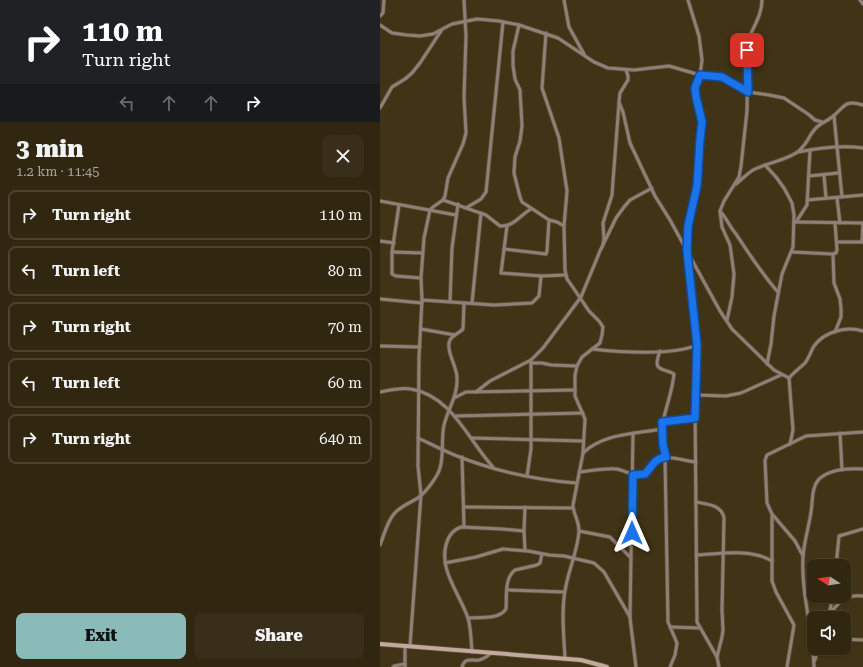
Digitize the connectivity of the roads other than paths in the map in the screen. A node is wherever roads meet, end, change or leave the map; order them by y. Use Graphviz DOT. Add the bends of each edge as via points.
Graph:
graph roads {
  1 [pos="384,0"];
  2 [pos="464,0"];
  3 [pos="564,0"];
  4 [pos="688,0"];
  5 [pos="762,0"];
  6 [pos="860,0"];
  7 [pos="863,4"];
  8 [pos="380,16"];
  9 [pos="465,20"];
  10 [pos="503,22"];
  11 [pos="380,25"];
  12 [pos="519,25"];
  13 [pos="441,30"];
  14 [pos="546,33"];
  15 [pos="585,55"];
  16 [pos="626,70"];
  17 [pos="700,75"];
  18 [pos="748,92"];
  19 [pos="619,102"];
  20 [pos="863,106"];
  21 [pos="380,108"];
  22 [pos="834,116"];
  23 [pos="822,122"];
  24 [pos="837,148"];
  25 [pos="863,148"];
  26 [pos="810,150"];
  27 [pos="796,152"];
  28 [pos="765,165"];
  29 [pos="838,173"];
  30 [pos="824,175"];
  31 [pos="808,176"];
  32 [pos="734,186"];
  33 [pos="652,188"];
  34 [pos="863,195"];
  35 [pos="842,197"];
  36 [pos="826,198"];
  37 [pos="837,198"];
  38 [pos="443,200"];
  39 [pos="807,200"];
  40 [pos="380,201"];
  41 [pos="458,204"];
  42 [pos="399,205"];
  43 [pos="466,208"];
  44 [pos="531,209"];
  45 [pos="430,210"];
  46 [pos="720,211"];
  47 [pos="481,213"];
  48 [pos="456,216"];
  49 [pos="549,220"];
  50 [pos="795,222"];
  51 [pos="837,223"];
  52 [pos="863,223"];
  53 [pos="507,226"];
  54 [pos="564,226"];
  55 [pos="380,241"];
  56 [pos="837,242"];
  57 [pos="863,242"];
  58 [pos="394,243"];
  59 [pos="602,248"];
  60 [pos="504,249"];
  61 [pos="687,251"];
  62 [pos="392,252"];
  63 [pos="792,252"];
  64 [pos="423,253"];
  65 [pos="833,254"];
  66 [pos="566,275"];
  67 [pos="541,276"];
  68 [pos="421,278"];
  69 [pos="778,292"];
  70 [pos="580,297"];
  71 [pos="380,299"];
  72 [pos="422,302"];
  73 [pos="450,302"];
  74 [pos="464,303"];
  75 [pos="472,303"];
  76 [pos="727,321"];
  77 [pos="421,329"];
  78 [pos="863,329"];
  79 [pos="835,332"];
  80 [pos="455,334"];
  81 [pos="697,345"];
  82 [pos="380,346"];
  83 [pos="420,347"];
  84 [pos="592,349"];
  85 [pos="660,351"];
  86 [pos="531,361"];
  87 [pos="767,364"];
  88 [pos="577,366"];
  89 [pos="781,375"];
  90 [pos="789,378"];
  91 [pos="575,390"];
  92 [pos="420,391"];
  93 [pos="532,391"];
  94 [pos="380,392"];
  95 [pos="476,392"];
  96 [pos="696,395"];
  97 [pos="454,398"];
  98 [pos="450,410"];
  99 [pos="582,412"];
  100 [pos="532,414"];
  101 [pos="456,416"];
  102 [pos="695,418"];
  103 [pos="662,422"];
  104 [pos="662,429"];
  105 [pos="863,432"];
  106 [pos="633,433"];
  107 [pos="840,433"];
  108 [pos="418,438"];
  109 [pos="471,438"];
  110 [pos="531,439"];
  111 [pos="583,441"];
  112 [pos="790,444"];
  113 [pos="442,449"];
  114 [pos="582,453"];
  115 [pos="462,457"];
  116 [pos="666,457"];
  117 [pos="696,462"];
  118 [pos="494,468"];
  119 [pos="863,469"];
  120 [pos="842,470"];
  121 [pos="579,472"];
  122 [pos="633,475"];
  123 [pos="527,476"];
  124 [pos="576,483"];
  125 [pos="421,496"];
  126 [pos="696,502"];
  127 [pos="464,507"];
  128 [pos="524,507"];
  129 [pos="573,508"];
  130 [pos="772,514"];
  131 [pos="464,527"];
  132 [pos="863,529"];
  133 [pos="579,530"];
  134 [pos="524,531"];
  135 [pos="380,545"];
  136 [pos="525,551"];
  137 [pos="542,554"];
  138 [pos="724,554"];
  139 [pos="696,555"];
  140 [pos="803,556"];
  141 [pos="630,557"];
  142 [pos="572,558"];
  143 [pos="836,559"];
  144 [pos="772,561"];
  145 [pos="444,563"];
  146 [pos="507,590"];
  147 [pos="564,592"];
  148 [pos="863,596"];
  149 [pos="832,611"];
  150 [pos="468,618"];
  151 [pos="630,618"];
  152 [pos="670,627"];
  153 [pos="699,628"];
  154 [pos="851,639"];
  155 [pos="863,640"];
  156 [pos="380,644"];
  157 [pos="408,646"];
  158 [pos="472,652"];
  159 [pos="491,653"];
  160 [pos="816,655"];
  161 [pos="717,657"];
  162 [pos="565,659"];
  163 [pos="405,665"];
  164 [pos="814,665"];
  165 [pos="393,667"];
  166 [pos="462,667"];
  167 [pos="607,667"];
  168 [pos="636,667"];
  169 [pos="670,667"];
  170 [pos="719,667"];
  171 [pos="787,667"];
  1 -- 8 [label="street" via="383,13"];
  2 -- 9 [label="street"];
  3 -- 15 [label="street" via="569,27"];
  4 -- 17 [label="street" via="699,36 702,60"];
  5 -- 18 [label="street" via="762,9 748,41"];
  6 -- 7 [label="street"];
  9 -- 10 [label="street"];
  9 -- 13 [label="street"];
  9 -- 38 [label="street" via="466,133 448,178"];
  10 -- 12 [label="street"];
  10 -- 43 [label="street" via="486,192 481,200"];
  11 -- 13 [label="street" via="392,33 407,36 433,34"];
  12 -- 14 [label="street"];
  12 -- 44 [label="street" via="513,51 513,65 520,90 522,126 514,173 520,200"];
  13 -- 21 [label="street" via="420,63 412,73 392,87"];
  14 -- 15 [label="street"];
  14 -- 54 [label="street" via="542,88 559,138 566,180"];
  15 -- 16 [label="street" via="601,66"];
  16 -- 17 [label="street" via="668,66"];
  16 -- 19 [label="street" via="628,80 620,93"];
  17 -- 18 [label="street" via="722,77"];
  17 -- 61 [label="street" via="695,88 702,122 697,186 688,226"];
  18 -- 23 [label="street" via="784,98 815,120"];
  18 -- 32 [label="street" via="745,138 739,177"];
  19 -- 33 [label="street" via="630,143"];
  19 -- 59 [label="street" via="612,196 603,223"];
  20 -- 22 [label="street" via="847,103"];
  22 -- 23 [label="street"];
  22 -- 24 [label="street"];
  23 -- 27 [label="street" via="813,130 804,146"];
  24 -- 25 [label="street"];
  24 -- 26 [label="street"];
  24 -- 29 [label="street"];
  26 -- 27 [label="street"];
  26 -- 31 [label="street"];
  27 -- 28 [label="street"];
  28 -- 32 [label="street" via="753,170"];
  28 -- 50 [label="street" via="776,177 792,203"];
  29 -- 30 [label="street"];
  29 -- 35 [label="street"];
  30 -- 31 [label="street"];
  30 -- 36 [label="street"];
  31 -- 39 [label="street"];
  32 -- 46 [label="street"];
  33 -- 59 [label="street" via="630,200 624,207"];
  33 -- 61 [label="street"];
  34 -- 35 [label="street"];
  35 -- 37 [label="street"];
  36 -- 37 [label="street"];
  36 -- 39 [label="street"];
  37 -- 51 [label="street"];
  38 -- 41 [label="street"];
  38 -- 45 [label="street"];
  39 -- 50 [label="street" via="806,207"];
  40 -- 42 [label="street"];
  41 -- 43 [label="street"];
  41 -- 48 [label="street"];
  42 -- 45 [label="street"];
  42 -- 58 [label="street"];
  43 -- 47 [label="street"];
  44 -- 49 [label="street"];
  44 -- 53 [label="street"];
  45 -- 48 [label="street"];
  45 -- 64 [label="street"];
  46 -- 69 [label="street"];
  46 -- 76 [label="street" via="722,227 730,245 734,274"];
  47 -- 53 [label="street" via="500,226"];
  47 -- 75 [label="street"];
  48 -- 73 [label="street"];
  49 -- 54 [label="street"];
  49 -- 60 [label="street" via="546,254"];
  50 -- 51 [label="street"];
  50 -- 63 [label="street"];
  51 -- 52 [label="street"];
  51 -- 56 [label="street"];
  52 -- 57 [label="street"];
  53 -- 60 [label="street"];
  54 -- 66 [label="street"];
  55 -- 58 [label="street"];
  56 -- 57 [label="street"];
  56 -- 65 [label="street" via="837,252"];
  58 -- 62 [label="street"];
  59 -- 70 [label="street"];
  60 -- 67 [label="street" via="501,273"];
  61 -- 76 [label="street"];
  61 -- 81 [label="street"];
  62 -- 64 [label="street"];
  62 -- 68 [label="street" via="394,275"];
  63 -- 65 [label="street"];
  63 -- 69 [label="street" via="782,274"];
  64 -- 68 [label="street"];
  65 -- 79 [label="street" via="834,283 841,308 841,317"];
  66 -- 67 [label="street"];
  66 -- 70 [label="street"];
  67 -- 75 [label="street" via="539,296 532,304"];
  68 -- 72 [label="street"];
  69 -- 87 [label="street"];
  70 -- 84 [label="street" via="603,327 600,343"];
  70 -- 86 [label="street"];
  71 -- 72 [label="street"];
  72 -- 73 [label="street"];
  72 -- 77 [label="street"];
  73 -- 74 [label="street"];
  74 -- 75 [label="street"];
  74 -- 80 [label="street" via="463,329"];
  76 -- 87 [label="street" via="732,330"];
  77 -- 80 [label="street"];
  77 -- 83 [label="street"];
  78 -- 79 [label="street" via="844,329"];
  79 -- 90 [label="street" via="814,346 806,362"];
  80 -- 97 [label="street" via="448,343 457,374"];
  81 -- 85 [label="street" via="682,350"];
  81 -- 96 [label="street"];
  82 -- 83 [label="street"];
  83 -- 92 [label="street"];
  84 -- 85 [label="street" via="625,352"];
  84 -- 88 [label="street" via="582,357"];
  85 -- 103 [label="street" via="658,366 674,374"];
  86 -- 88 [label="street"];
  86 -- 93 [label="street"];
  86 -- 95 [label="street" via="490,381"];
  87 -- 89 [label="street"];
  88 -- 91 [label="street"];
  89 -- 90 [label="street"];
  89 -- 96 [label="street" via="726,396"];
  90 -- 112 [label="street" via="793,430"];
  91 -- 93 [label="street"];
  91 -- 99 [label="street" via="576,401"];
  92 -- 94 [label="street" via="410,389"];
  92 -- 98 [label="street"];
  92 -- 108 [label="street"];
  93 -- 95 [label="street"];
  93 -- 100 [label="street"];
  95 -- 97 [label="street" via="466,392"];
  96 -- 102 [label="street"];
  97 -- 98 [label="street"];
  98 -- 101 [label="street"];
  98 -- 113 [label="street" via="444,426"];
  99 -- 100 [label="street"];
  99 -- 111 [label="street" via="585,419"];
  100 -- 101 [label="street"];
  100 -- 110 [label="street"];
  101 -- 109 [label="street"];
  102 -- 103 [label="street"];
  102 -- 117 [label="street"];
  103 -- 104 [label="street"];
  104 -- 106 [label="street"];
  104 -- 116 [label="street"];
  105 -- 107 [label="street"];
  106 -- 114 [label="street" via="595,443"];
  106 -- 122 [label="street"];
  107 -- 112 [label="street" via="806,436"];
  107 -- 120 [label="street"];
  108 -- 113 [label="street"];
  108 -- 125 [label="street"];
  109 -- 110 [label="street"];
  109 -- 118 [label="street"];
  110 -- 111 [label="street"];
  110 -- 123 [label="street"];
  111 -- 114 [label="street"];
  112 -- 130 [label="street" via="771,452 765,460 767,503"];
  113 -- 115 [label="street"];
  113 -- 125 [label="street" via="438,474"];
  114 -- 121 [label="street"];
  115 -- 118 [label="street"];
  115 -- 127 [label="street"];
  116 -- 117 [label="street"];
  116 -- 122 [label="street" via="655,460 645,474"];
  116 -- 152 [label="street"];
  117 -- 126 [label="street"];
  118 -- 123 [label="street"];
  119 -- 120 [label="street"];
  120 -- 140 [label="street" via="818,480 812,496"];
  121 -- 122 [label="street" via="616,469"];
  121 -- 124 [label="street"];
  122 -- 141 [label="street"];
  123 -- 124 [label="street"];
  124 -- 129 [label="street"];
  125 -- 135 [label="street" via="393,515"];
  125 -- 157 [label="street"];
  126 -- 138 [label="street" via="718,508 723,513"];
  126 -- 139 [label="street"];
  127 -- 128 [label="street"];
  127 -- 131 [label="street"];
  128 -- 129 [label="street"];
  128 -- 134 [label="street"];
  129 -- 133 [label="street"];
  130 -- 140 [label="street" via="795,541"];
  130 -- 144 [label="street"];
  131 -- 134 [label="street"];
  131 -- 145 [label="street" via="456,528 450,536"];
  132 -- 143 [label="street" via="838,536"];
  133 -- 141 [label="street" via="610,537"];
  133 -- 142 [label="street"];
  134 -- 136 [label="street"];
  136 -- 137 [label="street"];
  136 -- 145 [label="street" via="503,549"];
  137 -- 142 [label="street"];
  137 -- 146 [label="street" via="537,565 512,572"];
  138 -- 139 [label="street"];
  138 -- 144 [label="street" via="760,555"];
  138 -- 161 [label="street" via="722,638"];
  139 -- 153 [label="street"];
  140 -- 164 [label="street"];
  141 -- 151 [label="street"];
  142 -- 147 [label="street"];
  142 -- 151 [label="street" via="594,563 604,572"];
  144 -- 171 [label="street" via="772,581 794,625"];
  145 -- 150 [label="street"];
  146 -- 147 [label="street"];
  146 -- 150 [label="street" via="504,612 493,616"];
  147 -- 162 [label="street"];
  148 -- 149 [label="street" via="844,598"];
  150 -- 158 [label="street"];
  151 -- 168 [label="street"];
  152 -- 153 [label="street"];
  152 -- 169 [label="street" via="677,643"];
  153 -- 161 [label="street"];
  154 -- 155 [label="street"];
  156 -- 157 [label="street"];
  157 -- 158 [label="street"];
  157 -- 163 [label="street"];
  158 -- 159 [label="street"];
  159 -- 162 [label="street"];
  159 -- 166 [label="street" via="479,660 465,661"];
  160 -- 164 [label="street"];
  161 -- 170 [label="street"];
  162 -- 167 [label="street" via="582,660"];
  163 -- 165 [label="street"];
}
